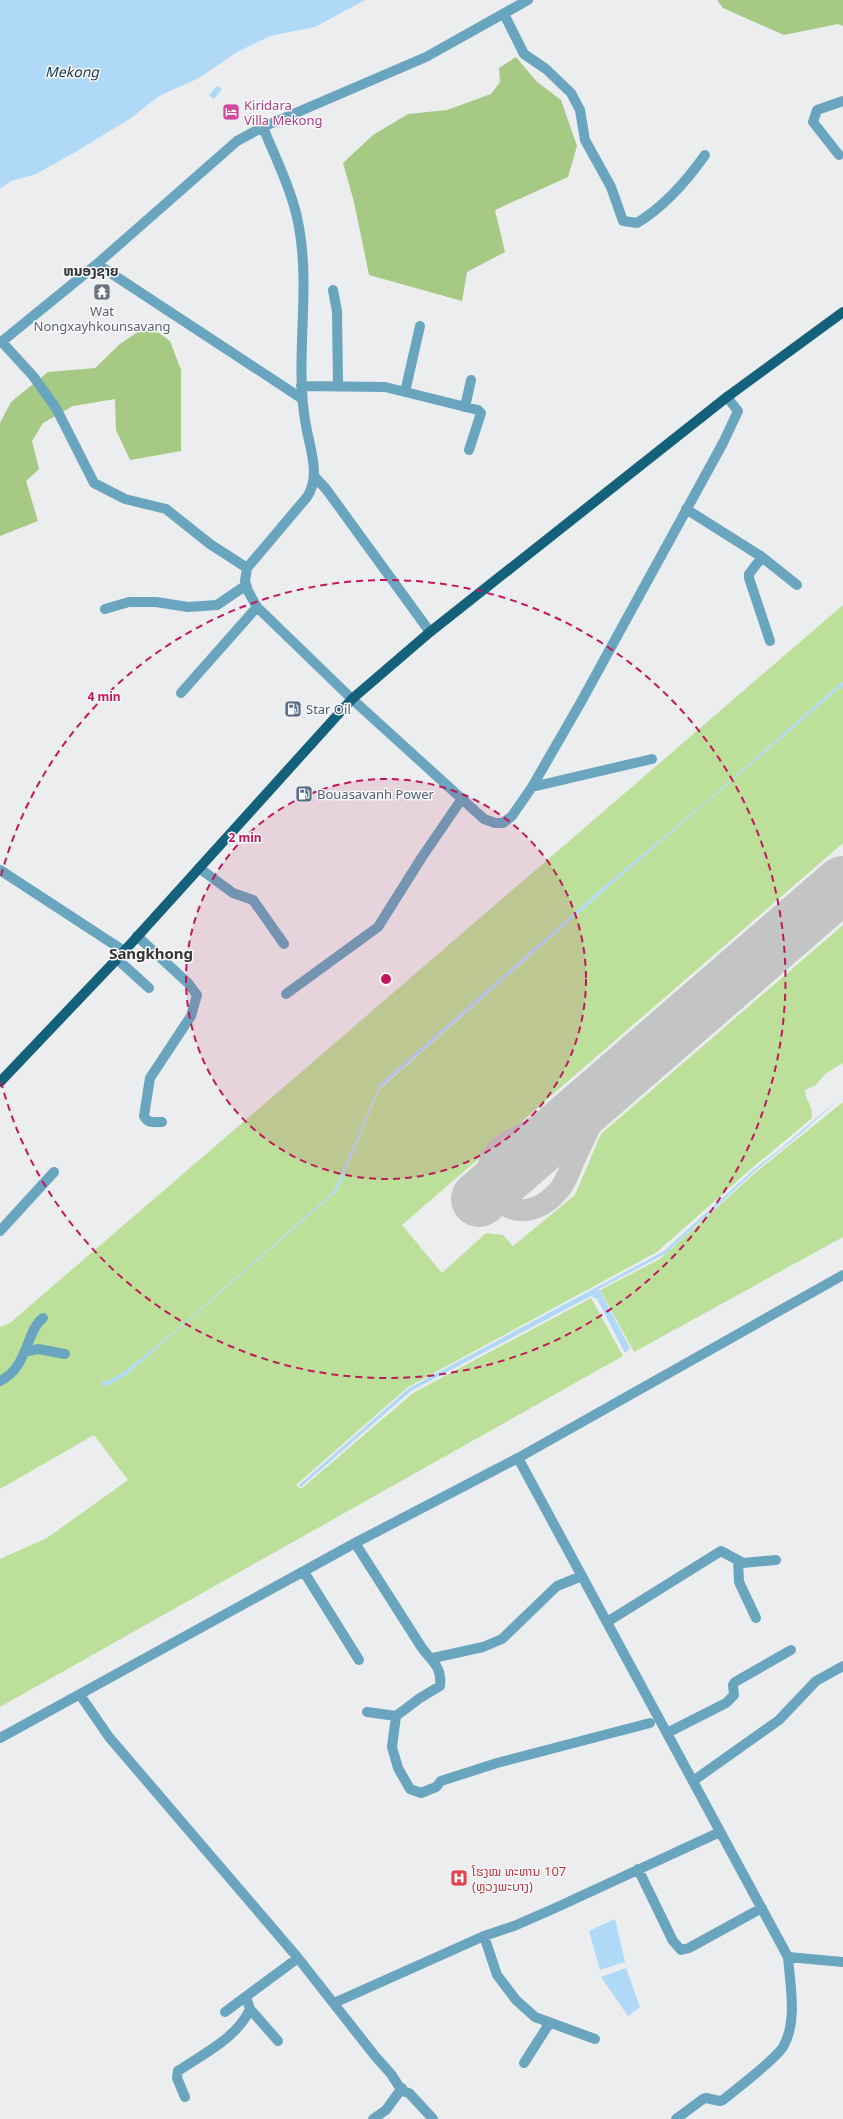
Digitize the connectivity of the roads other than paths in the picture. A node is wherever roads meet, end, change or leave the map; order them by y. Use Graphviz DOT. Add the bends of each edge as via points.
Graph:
graph roads {
  1 [pos="528,0"];
  2 [pos="504,14"];
  3 [pos="843,101"];
  4 [pos="264,127"];
  5 [pos="705,155"];
  6 [pos="839,155"];
  7 [pos="97,264"];
  8 [pos="333,290"];
  9 [pos="843,312"];
  10 [pos="420,326"];
  11 [pos="1,342"];
  12 [pos="471,380"];
  13 [pos="338,385"];
  14 [pos="301,386"];
  15 [pos="405,392"];
  16 [pos="727,397"];
  17 [pos="301,398"];
  18 [pos="465,407"];
  19 [pos="469,450"];
  20 [pos="314,476"];
  21 [pos="686,509"];
  22 [pos="762,556"];
  23 [pos="247,568"];
  24 [pos="797,585"];
  25 [pos="245,586"];
  26 [pos="257,607"];
  27 [pos="105,609"];
  28 [pos="430,632"];
  29 [pos="770,641"];
  30 [pos="181,693"];
  31 [pos="352,699"];
  32 [pos="652,758"];
  33 [pos="532,787"];
  34 [pos="461,800"];
  35 [pos="199,868"];
  36 [pos="0,870"];
  37 [pos="137,936"];
  38 [pos="284,944"];
  39 [pos="124,951"];
  40 [pos="117,959"];
  41 [pos="149,988"];
  42 [pos="286,994"];
  43 [pos="0,1082"];
  44 [pos="162,1122"];
  45 [pos="54,1172"];
  46 [pos="0,1231"];
  47 [pos="843,1275"];
  48 [pos="43,1318"];
  49 [pos="25,1352"];
  50 [pos="65,1354"];
  51 [pos="0,1381"];
  52 [pos="518,1458"];
  53 [pos="355,1543"];
  54 [pos="776,1560"];
  55 [pos="738,1561"];
  56 [pos="304,1572"];
  57 [pos="582,1576"];
  58 [pos="756,1618"];
  59 [pos="607,1622"];
  60 [pos="791,1650"];
  61 [pos="433,1658"];
  62 [pos="359,1660"];
  63 [pos="843,1666"];
  64 [pos="80,1696"];
  65 [pos="367,1712"];
  66 [pos="396,1716"];
  67 [pos="650,1723"];
  68 [pos="667,1733"];
  69 [pos="0,1738"];
  70 [pos="693,1781"];
  71 [pos="720,1832"];
  72 [pos="638,1870"];
  73 [pos="762,1908"];
  74 [pos="484,1936"];
  75 [pos="788,1956"];
  76 [pos="298,1958"];
  77 [pos="843,1962"];
  78 [pos="246,1997"];
  79 [pos="334,2003"];
  80 [pos="250,2009"];
  81 [pos="225,2012"];
  82 [pos="549,2024"];
  83 [pos="595,2039"];
  84 [pos="278,2041"];
  85 [pos="524,2063"];
  86 [pos="402,2088"];
  87 [pos="185,2097"];
  88 [pos="373,2119"];
  89 [pos="433,2119"];
  90 [pos="676,2119"];
  1 -- 2 [label="street"];
  2 -- 4 [label="street" via="426,57"];
  2 -- 5 [label="street" via="524,54 546,69 571,93 580,110 585,140 611,187 623,221 636,223 646,218 684,185"];
  3 -- 6 [label="street" via="817,110 813,122"];
  4 -- 7 [label="street" via="236,141"];
  4 -- 14 [label="street" via="291,195 299,226 303,257"];
  7 -- 11 [label="street"];
  7 -- 17 [label="street"];
  8 -- 13 [label="street" via="338,311"];
  9 -- 16 [label="main road"];
  10 -- 15 [label="street"];
  11 -- 23 [label="street" via="33,376 56,408 94,483 125,499 166,508 210,544"];
  12 -- 18 [label="street"];
  13 -- 14 [label="street"];
  13 -- 15 [label="street" via="385,387"];
  14 -- 17 [label="street"];
  15 -- 18 [label="street"];
  16 -- 21 [label="street" via="738,411"];
  16 -- 28 [label="main road"];
  17 -- 20 [label="street"];
  18 -- 19 [label="street" via="481,413"];
  20 -- 23 [label="street" via="312,489 307,496"];
  20 -- 28 [label="street"];
  21 -- 22 [label="street"];
  21 -- 33 [label="street"];
  22 -- 24 [label="street"];
  22 -- 29 [label="street" via="749,574 749,578"];
  23 -- 25 [label="street"];
  25 -- 26 [label="street"];
  25 -- 27 [label="street" via="217,605 188,607 156,602 130,602"];
  26 -- 30 [label="street"];
  26 -- 31 [label="street"];
  28 -- 31 [label="main road"];
  31 -- 34 [label="street"];
  31 -- 35 [label="main road"];
  32 -- 33 [label="street"];
  33 -- 34 [label="street" via="512,816 503,823 484,819"];
  34 -- 42 [label="street" via="378,927"];
  35 -- 37 [label="main road"];
  35 -- 38 [label="street" via="233,893 253,900"];
  36 -- 39 [label="street"];
  37 -- 39 [label="main road"];
  37 -- 44 [label="street" via="188,982 197,995 191,1016 150,1078 144,1116 150,1123"];
  39 -- 40 [label="main road"];
  40 -- 41 [label="street"];
  40 -- 43 [label="main road"];
  45 -- 46 [label="street"];
  47 -- 52 [label="street"];
  48 -- 49 [label="street" via="36,1323"];
  49 -- 50 [label="street" via="38,1349"];
  49 -- 51 [label="street" via="16,1367"];
  52 -- 53 [label="street"];
  52 -- 57 [label="street"];
  53 -- 56 [label="street"];
  53 -- 61 [label="street" via="422,1648"];
  54 -- 55 [label="street" via="750,1564"];
  55 -- 58 [label="street" via="739,1582"];
  55 -- 59 [label="street" via="725,1551 718,1552"];
  56 -- 62 [label="street"];
  56 -- 64 [label="street"];
  57 -- 59 [label="street"];
  57 -- 61 [label="street" via="557,1586 502,1639 483,1647"];
  59 -- 68 [label="street"];
  60 -- 68 [label="street" via="735,1682 734,1695 726,1702"];
  61 -- 66 [label="street" via="441,1678 440,1686"];
  63 -- 70 [label="street" via="816,1681 779,1720"];
  64 -- 69 [label="street"];
  64 -- 76 [label="street" via="109,1737"];
  65 -- 66 [label="street"];
  66 -- 67 [label="street" via="392,1747 398,1768 410,1789 421,1793 436,1787 441,1781 497,1763"];
  68 -- 70 [label="street"];
  70 -- 71 [label="street"];
  71 -- 72 [label="street"];
  71 -- 73 [label="street"];
  72 -- 73 [label="street" via="673,1941 681,1950"];
  72 -- 74 [label="street" via="534,1918"];
  73 -- 75 [label="street"];
  74 -- 79 [label="street"];
  74 -- 82 [label="street" via="497,1975 516,2000 535,2017"];
  75 -- 77 [label="street"];
  75 -- 90 [label="street" via="791,1999 789,2029 782,2048 720,2102 703,2099"];
  76 -- 78 [label="street"];
  76 -- 79 [label="street"];
  78 -- 80 [label="street"];
  78 -- 81 [label="street"];
  79 -- 86 [label="street"];
  80 -- 84 [label="street"];
  80 -- 87 [label="street" via="240,2026 223,2041 178,2072 177,2078"];
  82 -- 83 [label="street"];
  82 -- 85 [label="street"];
  86 -- 88 [label="street" via="386,2110"];
  86 -- 89 [label="street" via="402,2091 409,2093"];
}
